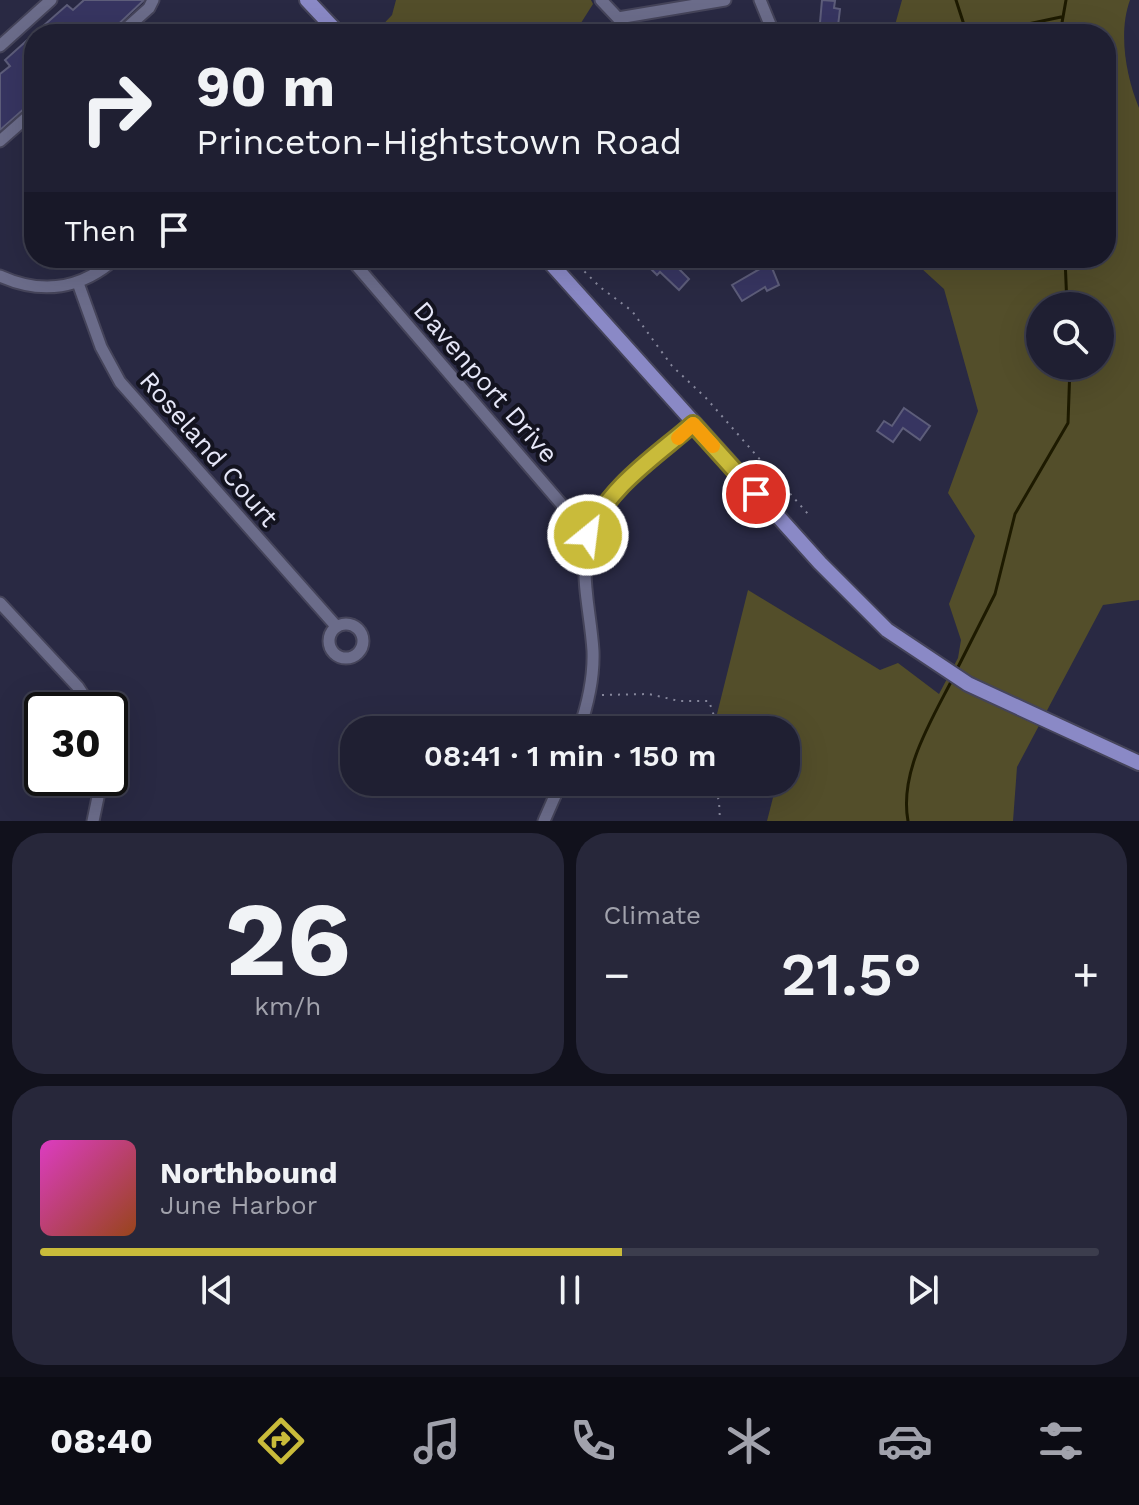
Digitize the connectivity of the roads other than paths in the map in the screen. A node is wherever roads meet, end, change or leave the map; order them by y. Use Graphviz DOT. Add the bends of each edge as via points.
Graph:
graph roads {
  1 [pos="51,0"];
  2 [pos="153,0"];
  3 [pos="307,0"];
  4 [pos="601,0"];
  5 [pos="616,0"];
  6 [pos="725,0"];
  7 [pos="760,0"];
  8 [pos="618,18"];
  9 [pos="24,24"];
  10 [pos="24,24"];
  11 [pos="131,24"];
  12 [pos="330,24"];
  13 [pos="770,24"];
  14 [pos="0,46"];
  15 [pos="24,120"];
  16 [pos="0,141"];
  17 [pos="105,268"];
  18 [pos="359,268"];
  19 [pos="555,268"];
  20 [pos="0,276"];
  21 [pos="78,283"];
  22 [pos="693,424"];
  23 [pos="588,535"];
  24 [pos="0,603"];
  25 [pos="336,626"];
  26 [pos="81,692"];
  27 [pos="584,716"];
  28 [pos="1139,763"];
  29 [pos="98,796"];
  30 [pos="555,796"];
  31 [pos="93,821"];
  32 [pos="544,821"];
  1 -- 9 [label="street"];
  2 -- 11 [label="street"];
  3 -- 12 [label="main road"];
  4 -- 8 [label="street"];
  5 -- 8 [label="street"];
  6 -- 8 [label="street"];
  7 -- 13 [label="street"];
  10 -- 14 [label="street"];
  15 -- 16 [label="street"];
  17 -- 21 [label="street"];
  18 -- 23 [label="street, Davenport Drive"];
  19 -- 22 [label="main road"];
  20 -- 21 [label="street" via="47,288"];
  21 -- 25 [label="street, Roseland Court" via="120,382"];
  22 -- 23 [label="street" via="617,490"];
  22 -- 28 [label="main road" via="867,612 904,643 968,684"];
  23 -- 27 [label="street" via="583,568 593,668"];
  24 -- 26 [label="street"];
  29 -- 31 [label="street"];
  30 -- 32 [label="street"];
}
